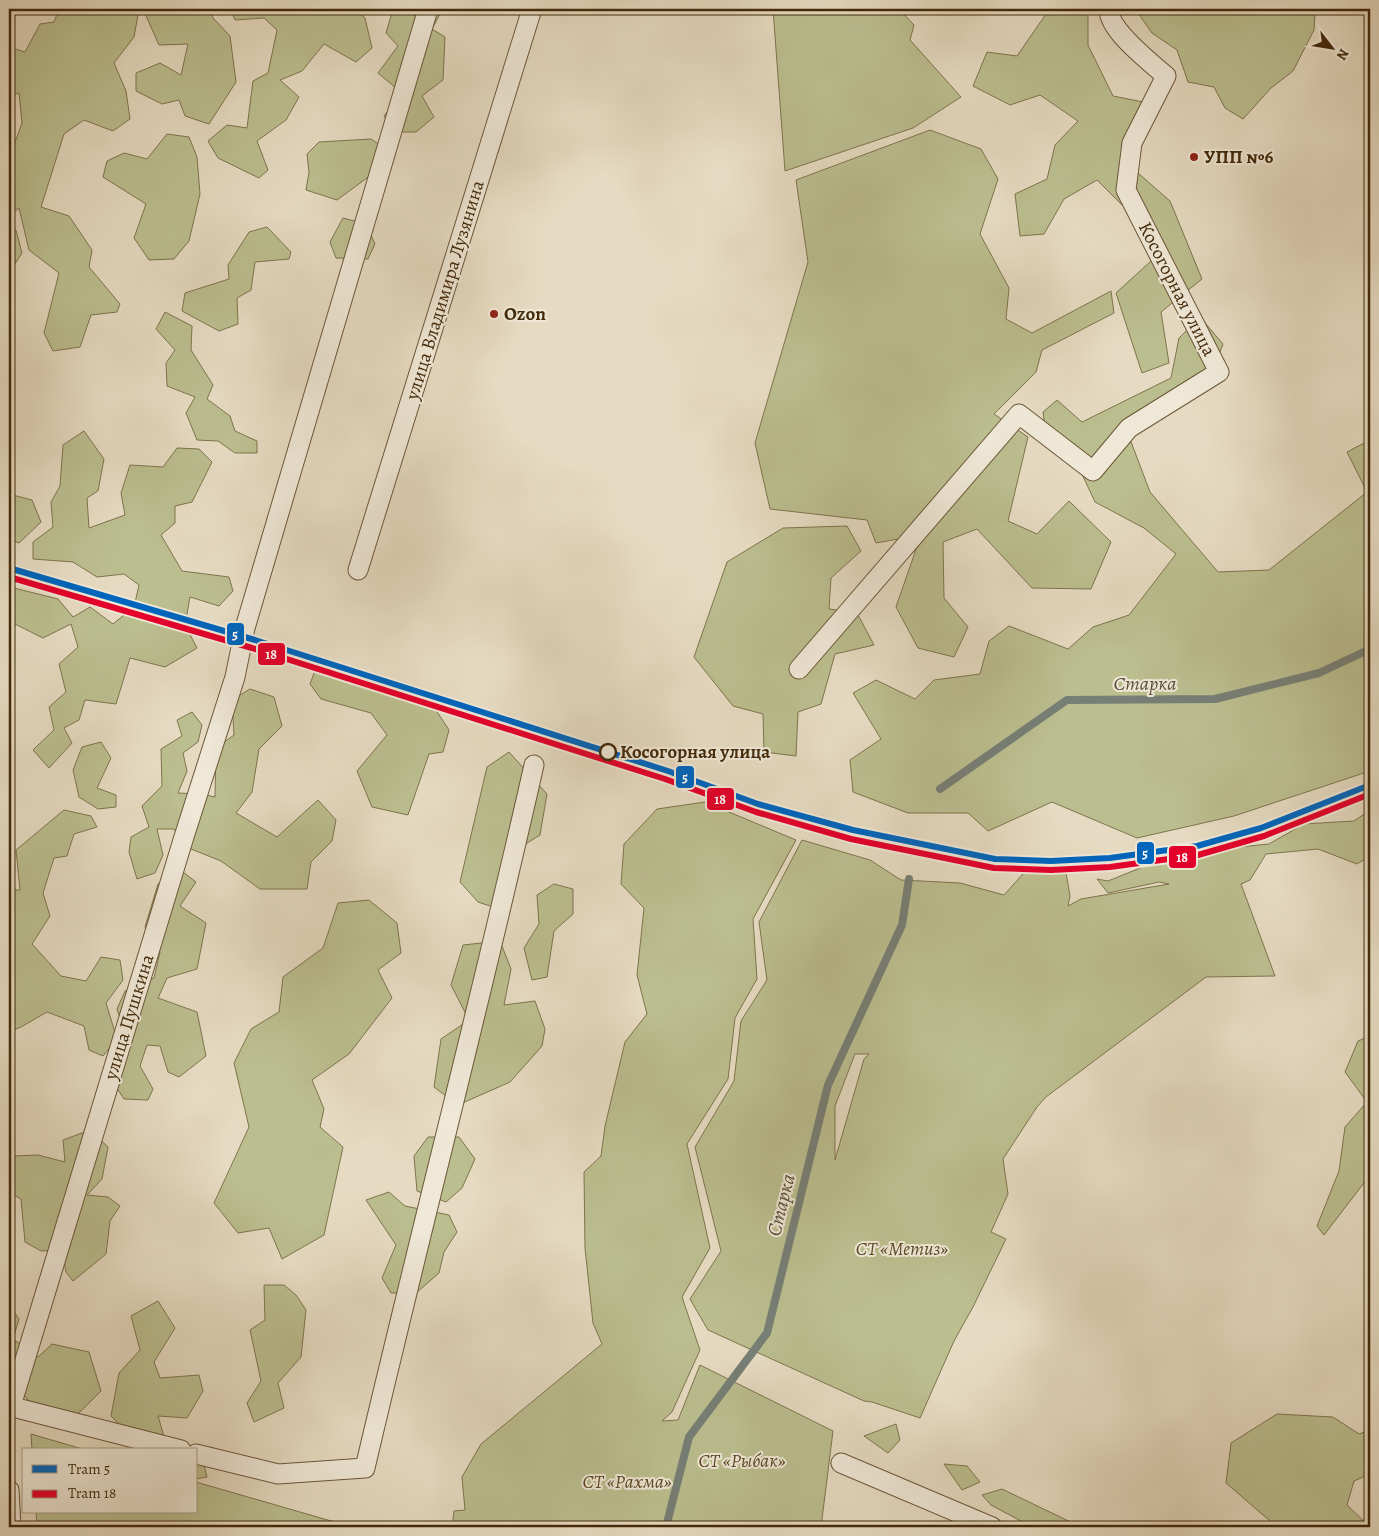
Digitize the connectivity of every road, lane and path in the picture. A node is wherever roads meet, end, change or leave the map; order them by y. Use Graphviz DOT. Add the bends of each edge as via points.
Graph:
graph roads {
  1 [pos="428,9"];
  2 [pos="532,9"];
  3 [pos="1108,9"];
  4 [pos="358,570"];
  5 [pos="799,668"];
  6 [pos="534,765"];
  7 [pos="10,1406"];
  8 [pos="173,1448"];
  9 [pos="198,1454"];
  10 [pos="841,1463"];
  11 [pos="9,1490"];
  12 [pos="11,1527"];
  13 [pos="992,1527"];
  1 -- 7 [label="street, улица Пушкина" via="245,628 235,677"];
  2 -- 4 [label="street, улица Владимира Лузянина"];
  3 -- 5 [label="street, Косогорная улица" via="1108,16 1126,40 1166,76 1132,143 1126,190 1219,372 1129,428 1093,470 1019,414"];
  6 -- 9 [label="street" via="365,1468 278,1474"];
  7 -- 8 [label="street"];
  10 -- 13 [label="street"];
  11 -- 12 [label="street"];
}
